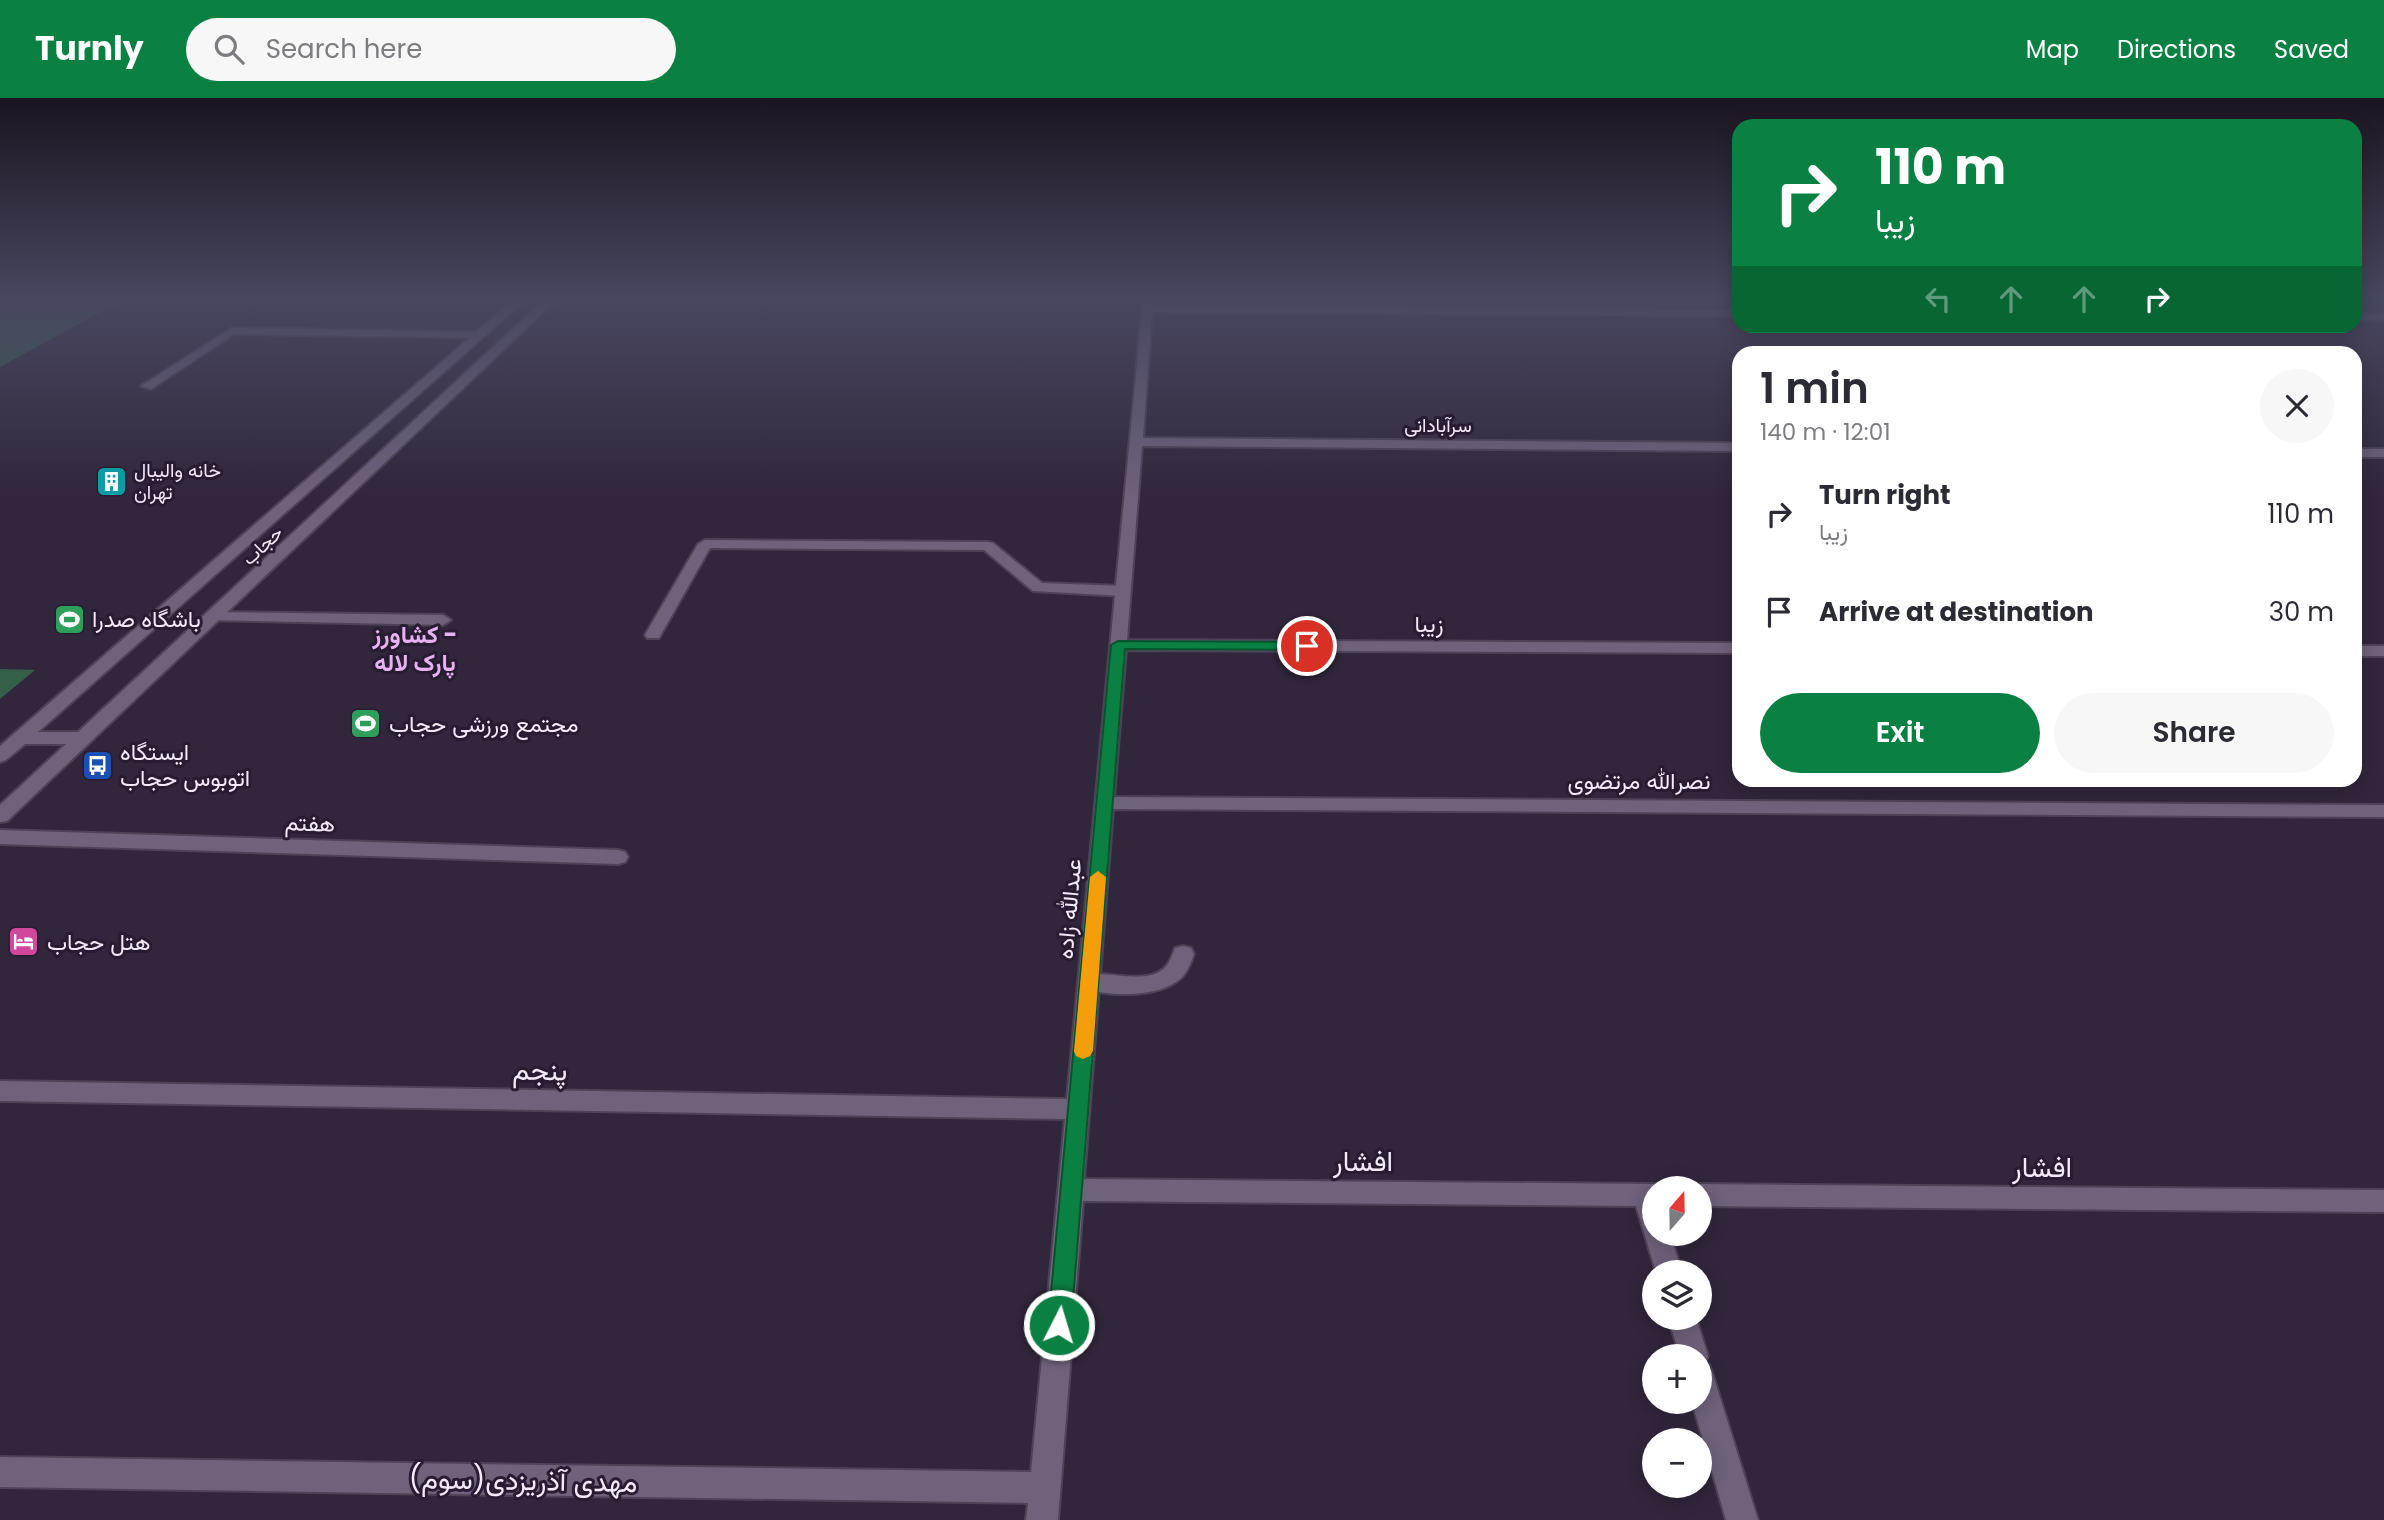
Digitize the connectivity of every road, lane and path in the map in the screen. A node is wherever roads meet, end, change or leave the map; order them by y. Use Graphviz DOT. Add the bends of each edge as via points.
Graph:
graph roads {
  1 [pos="176,367"];
  2 [pos="444,367"];
  3 [pos="479,367"];
  4 [pos="1143,367"];
  5 [pos="147,386"];
  6 [pos="1136,442"];
  7 [pos="1732,447"];
  8 [pos="2362,453"];
  9 [pos="2384,453"];
  10 [pos="1123,591"];
  11 [pos="213,617"];
  12 [pos="443,620"];
  13 [pos="653,635"];
  14 [pos="1118,645"];
  15 [pos="1732,648"];
  16 [pos="2362,651"];
  17 [pos="2384,651"];
  18 [pos="21,738"];
  19 [pos="83,738"];
  20 [pos="0,757"];
  21 [pos="1104,803"];
  22 [pos="2384,810"];
  23 [pos="0,816"];
  24 [pos="0,837"];
  25 [pos="618,857"];
  26 [pos="1183,954"];
  27 [pos="1089,982"];
  28 [pos="0,1091"];
  29 [pos="1078,1109"];
  30 [pos="1071,1190"];
  31 [pos="1642,1195"];
  32 [pos="1712,1195"];
  33 [pos="2384,1201"];
  34 [pos="1711,1414"];
  35 [pos="0,1472"];
  36 [pos="1045,1488"];
  37 [pos="1042,1520"];
  38 [pos="1742,1520"];
  1 -- 5 [label="street"];
  2 -- 18 [label="street, حجاب"];
  3 -- 11 [label="street, حجاب"];
  4 -- 6 [label="street, عبدالله زاده"];
  6 -- 7 [label="street, سرآبادانی"];
  6 -- 10 [label="street, عبدالله زاده"];
  8 -- 9 [label="street"];
  10 -- 13 [label="street" via="1038,588 988,546 705,544"];
  10 -- 14 [label="street, عبدالله زاده"];
  11 -- 12 [label="street"];
  11 -- 19 [label="street, حجاب"];
  14 -- 15 [label="street, زیبا"];
  14 -- 21 [label="street, عبدالله زاده"];
  16 -- 17 [label="street"];
  18 -- 19 [label="street"];
  18 -- 20 [label="street, حجاب"];
  19 -- 23 [label="street, حجاب"];
  21 -- 22 [label="street, نصرالله مرتضوی"];
  21 -- 27 [label="street, عبدالله زاده"];
  24 -- 25 [label="street, هفتم"];
  26 -- 27 [label="street" via="1173,975 1157,983"];
  27 -- 29 [label="street, عبدالله زاده"];
  28 -- 29 [label="street, پنجم"];
  29 -- 30 [label="street, عبدالله زاده"];
  30 -- 31 [label="street, افشار"];
  30 -- 36 [label="street, عبدالله زاده"];
  32 -- 33 [label="street, افشار"];
  34 -- 38 [label="street"];
  35 -- 36 [label="street, مهدی آذریزدی(سوم)"];
  36 -- 37 [label="street, عبدالله زاده"];
}
